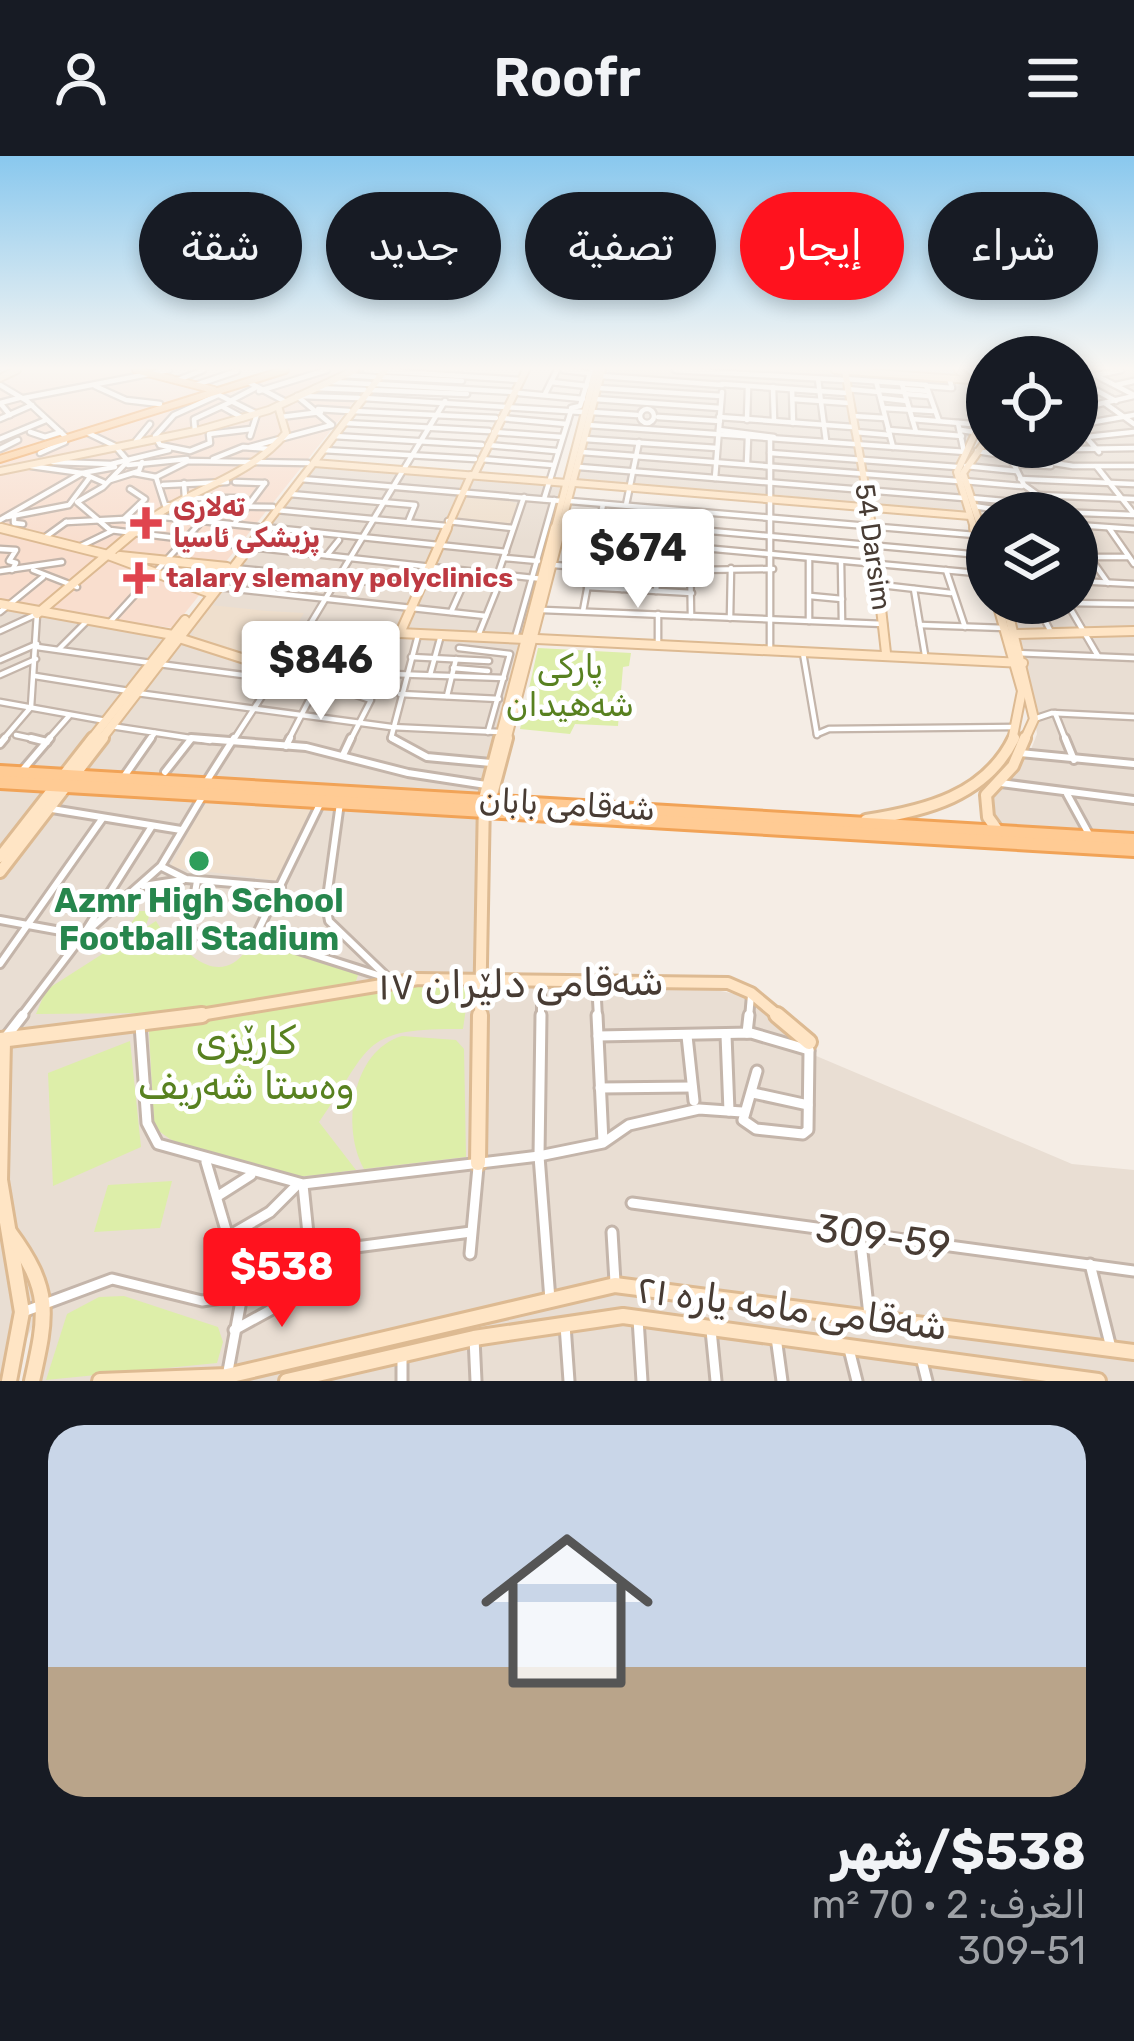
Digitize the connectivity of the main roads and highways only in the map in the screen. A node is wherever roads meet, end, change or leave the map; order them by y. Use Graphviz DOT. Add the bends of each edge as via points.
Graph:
graph roads {
  1 [pos="100,427"];
  2 [pos="0,459"];
  3 [pos="0,772"];
  4 [pos="66,779"];
  5 [pos="0,782"];
  6 [pos="206,787"];
  7 [pos="487,805"];
  8 [pos="742,820"];
  9 [pos="1134,840"];
  10 [pos="1093,842"];
  11 [pos="1112,843"];
  12 [pos="1134,850"];
  1 -- 2 [label="main road"];
  3 -- 4 [label="main road, شەقامی بابان"];
  4 -- 5 [label="main road"];
  4 -- 6 [label="main road"];
  4 -- 6 [label="main road, شەقامی بابان"];
  6 -- 7 [label="main road, شەقامی بابان"];
  6 -- 7 [label="main road"];
  7 -- 8 [label="main road"];
  8 -- 10 [label="main road"];
  8 -- 10 [label="main road" via="862,821"];
  9 -- 11 [label="main road"];
  10 -- 11 [label="main road"];
  11 -- 12 [label="main road"];
}
